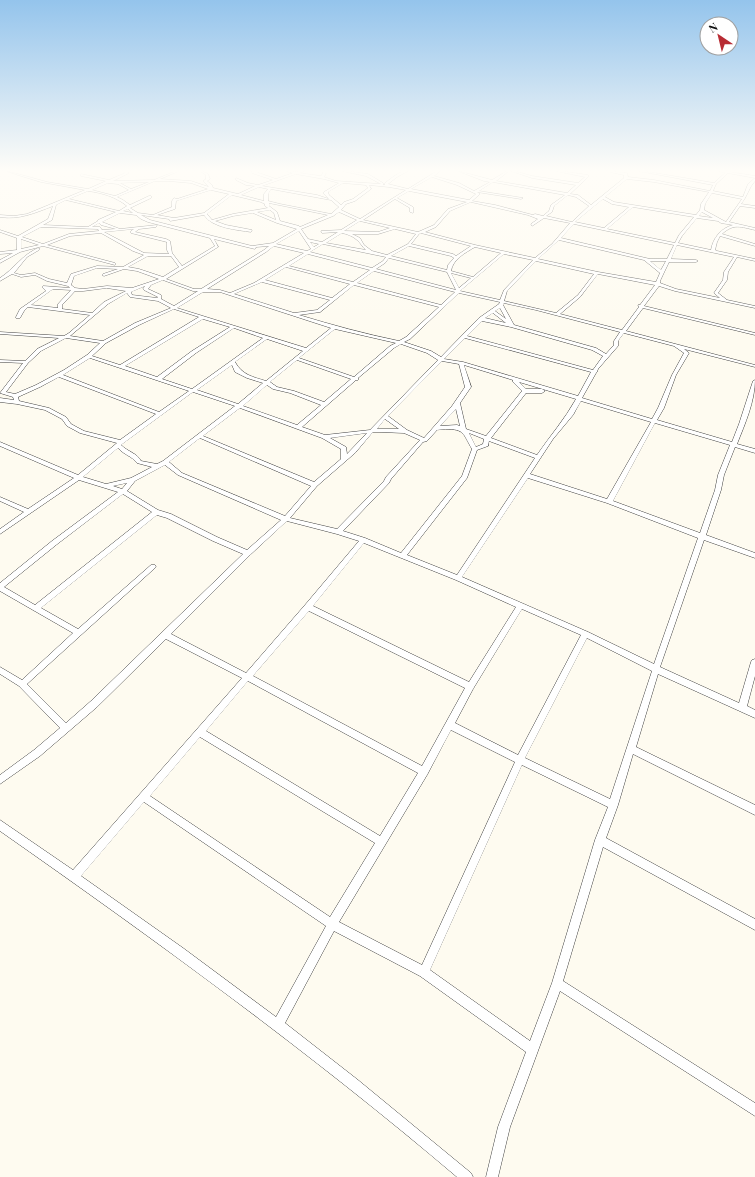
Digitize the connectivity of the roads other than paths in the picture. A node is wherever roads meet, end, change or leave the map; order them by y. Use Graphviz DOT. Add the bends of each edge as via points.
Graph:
graph roads {
  1 [pos="41,226"];
  2 [pos="90,226"];
  3 [pos="101,226"];
  4 [pos="111,226"];
  5 [pos="152,226"];
  6 [pos="167,226"];
  7 [pos="228,226"];
  8 [pos="295,226"];
  9 [pos="307,226"];
  10 [pos="350,226"];
  11 [pos="386,226"];
  12 [pos="434,226"];
  13 [pos="571,226"];
  14 [pos="589,226"];
  15 [pos="609,226"];
  16 [pos="689,226"];
  17 [pos="727,226"];
  18 [pos="740,226"];
  19 [pos="87,227"];
  20 [pos="140,227"];
  21 [pos="395,228"];
  22 [pos="119,229"];
  23 [pos="605,229"];
  24 [pos="755,229"];
  25 [pos="100,230"];
  26 [pos="298,230"];
  27 [pos="0,231"];
  28 [pos="251,231"];
  29 [pos="322,232"];
  30 [pos="339,232"];
  31 [pos="346,233"];
  32 [pos="420,233"];
  33 [pos="79,234"];
  34 [pos="69,235"];
  35 [pos="720,235"];
  36 [pos="19,237"];
  37 [pos="212,238"];
  38 [pos="56,239"];
  39 [pos="559,239"];
  40 [pos="306,240"];
  41 [pos="31,241"];
  42 [pos="324,243"];
  43 [pos="676,243"];
  44 [pos="272,244"];
  45 [pos="43,245"];
  46 [pos="409,245"];
  47 [pos="755,245"];
  48 [pos="474,246"];
  49 [pos="252,247"];
  50 [pos="313,249"];
  51 [pos="19,251"];
  52 [pos="265,251"];
  53 [pos="372,252"];
  54 [pos="504,252"];
  55 [pos="716,252"];
  56 [pos="0,253"];
  57 [pos="309,253"];
  58 [pos="147,255"];
  59 [pos="171,256"];
  60 [pos="388,256"];
  61 [pos="736,256"];
  62 [pos="457,258"];
  63 [pos="536,259"];
  64 [pos="554,259"];
  65 [pos="644,259"];
  66 [pos="755,260"];
  67 [pos="668,261"];
  68 [pos="696,261"];
  69 [pos="0,262"];
  70 [pos="286,266"];
  71 [pos="181,267"];
  72 [pos="124,268"];
  73 [pos="375,270"];
  74 [pos="449,272"];
  75 [pos="11,273"];
  76 [pos="597,273"];
  77 [pos="662,273"];
  78 [pos="104,275"];
  79 [pos="474,278"];
  80 [pos="163,279"];
  81 [pos="0,280"];
  82 [pos="48,280"];
  83 [pos="260,280"];
  84 [pos="641,281"];
  85 [pos="149,284"];
  86 [pos="352,284"];
  87 [pos="658,284"];
  88 [pos="69,285"];
  89 [pos="53,288"];
  90 [pos="74,289"];
  91 [pos="128,290"];
  92 [pos="194,290"];
  93 [pos="204,290"];
  94 [pos="675,290"];
  95 [pos="458,291"];
  96 [pos="662,291"];
  97 [pos="653,293"];
  98 [pos="196,294"];
  99 [pos="231,294"];
  100 [pos="131,296"];
  101 [pos="117,297"];
  102 [pos="159,300"];
  103 [pos="333,300"];
  104 [pos="726,301"];
  105 [pos="502,303"];
  106 [pos="27,306"];
  107 [pos="640,306"];
  108 [pos="442,307"];
  109 [pos="174,308"];
  110 [pos="755,308"];
  111 [pos="60,310"];
  112 [pos="318,311"];
  113 [pos="493,311"];
  114 [pos="92,314"];
  115 [pos="557,314"];
  116 [pos="292,315"];
  117 [pos="320,315"];
  118 [pos="18,317"];
  119 [pos="202,317"];
  120 [pos="481,319"];
  121 [pos="334,326"];
  122 [pos="512,326"];
  123 [pos="233,327"];
  124 [pos="623,331"];
  125 [pos="0,333"];
  126 [pos="755,334"];
  127 [pos="42,336"];
  128 [pos="65,337"];
  129 [pos="465,337"];
  130 [pos="266,338"];
  131 [pos="104,342"];
  132 [pos="402,343"];
  133 [pos="674,344"];
  134 [pos="39,350"];
  135 [pos="306,350"];
  136 [pos="687,353"];
  137 [pos="710,353"];
  138 [pos="89,356"];
  139 [pos="606,356"];
  140 [pos="297,359"];
  141 [pos="442,360"];
  142 [pos="0,361"];
  143 [pos="26,362"];
  144 [pos="232,363"];
  145 [pos="461,364"];
  146 [pos="122,366"];
  147 [pos="755,366"];
  148 [pos="594,372"];
  149 [pos="59,375"];
  150 [pos="158,379"];
  151 [pos="356,379"];
  152 [pos="514,380"];
  153 [pos="755,381"];
  154 [pos="268,383"];
  155 [pos="193,391"];
  156 [pos="525,391"];
  157 [pos="550,391"];
  158 [pos="2,393"];
  159 [pos="15,396"];
  160 [pos="206,396"];
  161 [pos="182,399"];
  162 [pos="0,400"];
  163 [pos="580,400"];
  164 [pos="17,402"];
  165 [pos="324,404"];
  166 [pos="458,404"];
  167 [pos="239,406"];
  168 [pos="160,414"];
  169 [pos="385,416"];
  170 [pos="653,420"];
  171 [pos="297,428"];
  172 [pos="434,430"];
  173 [pos="464,430"];
  174 [pos="371,431"];
  175 [pos="406,431"];
  176 [pos="199,436"];
  177 [pos="324,437"];
  178 [pos="487,439"];
  179 [pos="425,440"];
  180 [pos="120,443"];
  181 [pos="0,444"];
  182 [pos="733,445"];
  183 [pos="475,449"];
  184 [pos="755,451"];
  185 [pos="538,456"];
  186 [pos="344,460"];
  187 [pos="165,462"];
  188 [pos="157,466"];
  189 [pos="526,475"];
  190 [pos="79,477"];
  191 [pos="133,480"];
  192 [pos="104,485"];
  193 [pos="315,485"];
  194 [pos="123,491"];
  195 [pos="0,499"];
  196 [pos="609,502"];
  197 [pos="29,512"];
  198 [pos="156,512"];
  199 [pos="286,519"];
  200 [pos="0,532"];
  201 [pos="338,532"];
  202 [pos="702,538"];
  203 [pos="363,540"];
  204 [pos="248,553"];
  205 [pos="402,555"];
  206 [pos="755,556"];
  207 [pos="153,567"];
  208 [pos="458,578"];
  209 [pos="0,588"];
  210 [pos="520,606"];
  211 [pos="308,607"];
  212 [pos="36,608"];
  213 [pos="78,633"];
  214 [pos="585,634"];
  215 [pos="165,635"];
  216 [pos="755,662"];
  217 [pos="656,669"];
  218 [pos="0,670"];
  219 [pos="247,677"];
  220 [pos="22,684"];
  221 [pos="470,687"];
  222 [pos="742,708"];
  223 [pos="755,714"];
  224 [pos="450,725"];
  225 [pos="66,728"];
  226 [pos="200,732"];
  227 [pos="631,749"];
  228 [pos="520,760"];
  229 [pos="424,772"];
  230 [pos="1,779"];
  231 [pos="144,797"];
  232 [pos="613,805"];
  233 [pos="755,810"];
  234 [pos="0,825"];
  235 [pos="600,840"];
  236 [pos="382,842"];
  237 [pos="74,876"];
  238 [pos="332,924"];
  239 [pos="755,925"];
  240 [pos="424,972"];
  241 [pos="557,983"];
  242 [pos="278,1025"];
  243 [pos="531,1049"];
  244 [pos="755,1110"];
  245 [pos="468,1177"];
  246 [pos="492,1177"];
  1 -- 19 [label="street"];
  1 -- 36 [label="street"];
  2 -- 19 [label="street"];
  3 -- 25 [label="street"];
  4 -- 22 [label="street"];
  5 -- 20 [label="street"];
  6 -- 37 [label="street"];
  7 -- 28 [label="street"];
  8 -- 26 [label="street"];
  9 -- 26 [label="street"];
  10 -- 30 [label="street"];
  11 -- 21 [label="street"];
  12 -- 32 [label="street"];
  13 -- 39 [label="street"];
  14 -- 23 [label="street"];
  15 -- 23 [label="street"];
  16 -- 43 [label="street"];
  17 -- 35 [label="street"];
  18 -- 24 [label="street"];
  19 -- 25 [label="street"];
  19 -- 33 [label="street"];
  19 -- 34 [label="street"];
  20 -- 22 [label="street"];
  20 -- 59 [label="street" via="132,232 169,242"];
  21 -- 31 [label="street" via="378,233"];
  21 -- 32 [label="street"];
  22 -- 25 [label="street"];
  23 -- 43 [label="street"];
  25 -- 33 [label="street"];
  25 -- 58 [label="street" via="132,250"];
  26 -- 40 [label="street"];
  26 -- 44 [label="street"];
  27 -- 36 [label="street"];
  29 -- 30 [label="street"];
  30 -- 31 [label="street"];
  30 -- 42 [label="street"];
  31 -- 53 [label="street" via="359,239 363,246"];
  32 -- 46 [label="street"];
  32 -- 48 [label="street"];
  33 -- 34 [label="street"];
  34 -- 38 [label="street"];
  35 -- 47 [label="street"];
  35 -- 55 [label="street" via="712,249"];
  36 -- 41 [label="street"];
  36 -- 51 [label="street"];
  37 -- 49 [label="street"];
  37 -- 71 [label="street" via="217,246"];
  38 -- 41 [label="street"];
  38 -- 45 [label="street"];
  39 -- 63 [label="street" via="548,252"];
  39 -- 65 [label="street"];
  40 -- 42 [label="street"];
  40 -- 50 [label="street"];
  41 -- 45 [label="street"];
  42 -- 50 [label="street"];
  42 -- 53 [label="street"];
  43 -- 55 [label="street"];
  43 -- 67 [label="street"];
  44 -- 49 [label="street"];
  44 -- 52 [label="street"];
  44 -- 57 [label="street"];
  45 -- 51 [label="street"];
  45 -- 72 [label="street"];
  45 -- 75 [label="street" via="26,256"];
  46 -- 60 [label="street"];
  46 -- 62 [label="street"];
  48 -- 54 [label="street"];
  48 -- 62 [label="street"];
  49 -- 52 [label="street"];
  50 -- 57 [label="street"];
  51 -- 56 [label="street"];
  51 -- 69 [label="street"];
  52 -- 93 [label="street"];
  53 -- 60 [label="street"];
  54 -- 63 [label="street"];
  54 -- 79 [label="street"];
  55 -- 61 [label="street"];
  57 -- 70 [label="street"];
  57 -- 73 [label="street"];
  58 -- 59 [label="street"];
  58 -- 72 [label="street"];
  59 -- 71 [label="street"];
  60 -- 73 [label="street"];
  60 -- 74 [label="street"];
  61 -- 66 [label="street"];
  61 -- 104 [label="street" via="716,293"];
  62 -- 74 [label="street" via="450,266"];
  63 -- 76 [label="street"];
  63 -- 105 [label="street" via="505,291"];
  64 -- 76 [label="street"];
  65 -- 67 [label="street"];
  65 -- 77 [label="street"];
  67 -- 68 [label="street"];
  67 -- 77 [label="street"];
  70 -- 83 [label="street"];
  70 -- 86 [label="street"];
  71 -- 80 [label="street"];
  72 -- 78 [label="street"];
  72 -- 80 [label="street"];
  72 -- 88 [label="street" via="88,268 72,275"];
  73 -- 86 [label="street"];
  73 -- 95 [label="street"];
  74 -- 79 [label="street"];
  74 -- 95 [label="street"];
  75 -- 81 [label="street"];
  75 -- 82 [label="street" via="21,276 35,274"];
  76 -- 84 [label="street"];
  76 -- 115 [label="street" via="579,296"];
  77 -- 87 [label="street"];
  79 -- 95 [label="street"];
  80 -- 85 [label="street"];
  80 -- 92 [label="street"];
  82 -- 88 [label="street"];
  82 -- 89 [label="street"];
  83 -- 99 [label="street"];
  83 -- 103 [label="street"];
  84 -- 87 [label="street"];
  84 -- 97 [label="street"];
  85 -- 91 [label="street"];
  85 -- 102 [label="street" via="145,289 160,296"];
  86 -- 103 [label="street"];
  86 -- 108 [label="street"];
  87 -- 94 [label="street"];
  87 -- 97 [label="street"];
  88 -- 90 [label="street"];
  89 -- 90 [label="street"];
  89 -- 106 [label="street"];
  90 -- 91 [label="street" via="107,287"];
  90 -- 111 [label="street" via="60,305"];
  91 -- 100 [label="street"];
  91 -- 101 [label="street"];
  92 -- 93 [label="street"];
  92 -- 98 [label="street"];
  93 -- 98 [label="street"];
  93 -- 99 [label="street"];
  94 -- 96 [label="street"];
  94 -- 104 [label="street"];
  95 -- 105 [label="street"];
  95 -- 108 [label="street"];
  97 -- 107 [label="street"];
  98 -- 109 [label="street"];
  99 -- 116 [label="street"];
  100 -- 101 [label="street"];
  100 -- 102 [label="street"];
  101 -- 114 [label="street" via="106,302"];
  102 -- 109 [label="street"];
  103 -- 112 [label="street"];
  104 -- 110 [label="street"];
  105 -- 113 [label="street"];
  105 -- 115 [label="street"];
  105 -- 122 [label="street"];
  106 -- 111 [label="street"];
  106 -- 118 [label="street"];
  107 -- 124 [label="street"];
  107 -- 126 [label="street"];
  108 -- 132 [label="street"];
  109 -- 119 [label="street"];
  109 -- 131 [label="street"];
  111 -- 114 [label="street"];
  112 -- 116 [label="street"];
  112 -- 117 [label="street"];
  113 -- 120 [label="street"];
  113 -- 122 [label="street"];
  114 -- 128 [label="street" via="80,327"];
  115 -- 124 [label="street"];
  116 -- 121 [label="street"];
  119 -- 123 [label="street"];
  119 -- 146 [label="street"];
  120 -- 122 [label="street"];
  120 -- 129 [label="street"];
  121 -- 132 [label="street"];
  121 -- 135 [label="street"];
  122 -- 139 [label="street" via="594,349"];
  123 -- 130 [label="street"];
  123 -- 150 [label="street"];
  124 -- 133 [label="street"];
  124 -- 139 [label="street" via="616,340 616,345"];
  125 -- 127 [label="street"];
  127 -- 128 [label="street"];
  127 -- 134 [label="street"];
  128 -- 131 [label="street"];
  128 -- 134 [label="street"];
  129 -- 141 [label="street"];
  129 -- 148 [label="street"];
  130 -- 135 [label="street"];
  130 -- 144 [label="street"];
  131 -- 138 [label="street"];
  132 -- 141 [label="street" via="429,352"];
  132 -- 151 [label="street" via="392,347"];
  133 -- 136 [label="street"];
  133 -- 137 [label="street"];
  134 -- 143 [label="street"];
  135 -- 140 [label="street"];
  136 -- 137 [label="street"];
  136 -- 170 [label="street"];
  137 -- 147 [label="street"];
  138 -- 146 [label="street"];
  138 -- 149 [label="street"];
  139 -- 148 [label="street"];
  140 -- 151 [label="street"];
  140 -- 154 [label="street"];
  141 -- 145 [label="street"];
  141 -- 169 [label="street"];
  142 -- 143 [label="street"];
  143 -- 158 [label="street"];
  144 -- 154 [label="street" via="237,371"];
  144 -- 155 [label="street"];
  145 -- 152 [label="street"];
  145 -- 166 [label="street" via="468,387"];
  146 -- 150 [label="street"];
  148 -- 163 [label="street"];
  149 -- 159 [label="street"];
  149 -- 168 [label="street"];
  150 -- 155 [label="street"];
  151 -- 165 [label="street"];
  152 -- 156 [label="street"];
  152 -- 157 [label="street"];
  153 -- 182 [label="street"];
  154 -- 165 [label="street" via="275,388"];
  154 -- 167 [label="street"];
  155 -- 160 [label="street"];
  155 -- 161 [label="street"];
  156 -- 157 [label="street"];
  156 -- 178 [label="street"];
  157 -- 163 [label="street"];
  158 -- 159 [label="street"];
  158 -- 162 [label="street"];
  159 -- 164 [label="street"];
  160 -- 161 [label="street"];
  160 -- 167 [label="street"];
  161 -- 168 [label="street"];
  162 -- 164 [label="street"];
  163 -- 170 [label="street"];
  163 -- 185 [label="street"];
  164 -- 180 [label="street" via="47,409 82,432"];
  165 -- 171 [label="street"];
  166 -- 172 [label="street"];
  166 -- 173 [label="street"];
  167 -- 171 [label="street"];
  167 -- 176 [label="street"];
  168 -- 180 [label="street"];
  169 -- 174 [label="street"];
  169 -- 175 [label="street"];
  170 -- 182 [label="street"];
  170 -- 196 [label="street"];
  171 -- 177 [label="street"];
  172 -- 173 [label="street" via="457,427"];
  172 -- 179 [label="street"];
  173 -- 178 [label="street"];
  173 -- 183 [label="street"];
  174 -- 175 [label="street"];
  174 -- 177 [label="street"];
  174 -- 186 [label="street"];
  175 -- 179 [label="street"];
  176 -- 187 [label="street"];
  176 -- 193 [label="street"];
  177 -- 186 [label="street" via="344,448"];
  178 -- 183 [label="street" via="486,445"];
  178 -- 185 [label="street"];
  179 -- 201 [label="street" via="421,441 387,482"];
  180 -- 188 [label="street" via="125,452 136,457 139,462"];
  180 -- 190 [label="street"];
  181 -- 190 [label="street"];
  182 -- 184 [label="street"];
  182 -- 202 [label="street"];
  183 -- 205 [label="street" via="465,477"];
  185 -- 189 [label="street"];
  186 -- 193 [label="street"];
  187 -- 188 [label="street"];
  187 -- 199 [label="street" via="180,474"];
  188 -- 191 [label="street"];
  189 -- 196 [label="street"];
  189 -- 208 [label="street"];
  190 -- 192 [label="street"];
  190 -- 197 [label="street"];
  191 -- 192 [label="street"];
  191 -- 194 [label="street"];
  192 -- 194 [label="street"];
  193 -- 199 [label="street"];
  194 -- 198 [label="street"];
  194 -- 209 [label="street"];
  195 -- 197 [label="street"];
  196 -- 202 [label="street"];
  197 -- 200 [label="street"];
  198 -- 204 [label="street"];
  198 -- 212 [label="street"];
  199 -- 201 [label="street"];
  199 -- 204 [label="street"];
  201 -- 203 [label="street"];
  202 -- 206 [label="street"];
  202 -- 217 [label="street"];
  203 -- 205 [label="street"];
  203 -- 211 [label="street"];
  204 -- 215 [label="street"];
  205 -- 208 [label="street"];
  207 -- 213 [label="street"];
  208 -- 210 [label="street"];
  209 -- 212 [label="street"];
  210 -- 214 [label="street"];
  210 -- 221 [label="street"];
  211 -- 219 [label="street"];
  211 -- 221 [label="street"];
  212 -- 213 [label="street"];
  213 -- 220 [label="street"];
  214 -- 217 [label="street"];
  214 -- 228 [label="street"];
  215 -- 219 [label="street"];
  215 -- 225 [label="street"];
  216 -- 222 [label="street"];
  217 -- 222 [label="street"];
  217 -- 227 [label="street"];
  218 -- 220 [label="street"];
  219 -- 226 [label="street"];
  219 -- 229 [label="street"];
  220 -- 225 [label="street"];
  221 -- 224 [label="street"];
  222 -- 223 [label="street"];
  224 -- 228 [label="street"];
  224 -- 229 [label="street"];
  225 -- 230 [label="street"];
  226 -- 231 [label="street"];
  226 -- 236 [label="street"];
  227 -- 232 [label="street"];
  227 -- 233 [label="street"];
  228 -- 232 [label="street"];
  228 -- 240 [label="street"];
  229 -- 236 [label="street"];
  231 -- 237 [label="street"];
  231 -- 238 [label="street"];
  232 -- 235 [label="street"];
  234 -- 237 [label="street"];
  235 -- 239 [label="street"];
  235 -- 241 [label="street"];
  236 -- 238 [label="street"];
  237 -- 242 [label="street"];
  238 -- 240 [label="street"];
  238 -- 242 [label="street"];
  240 -- 243 [label="street"];
  241 -- 243 [label="street"];
  241 -- 244 [label="street"];
  242 -- 245 [label="street"];
  243 -- 246 [label="street" via="504,1127"];
}
